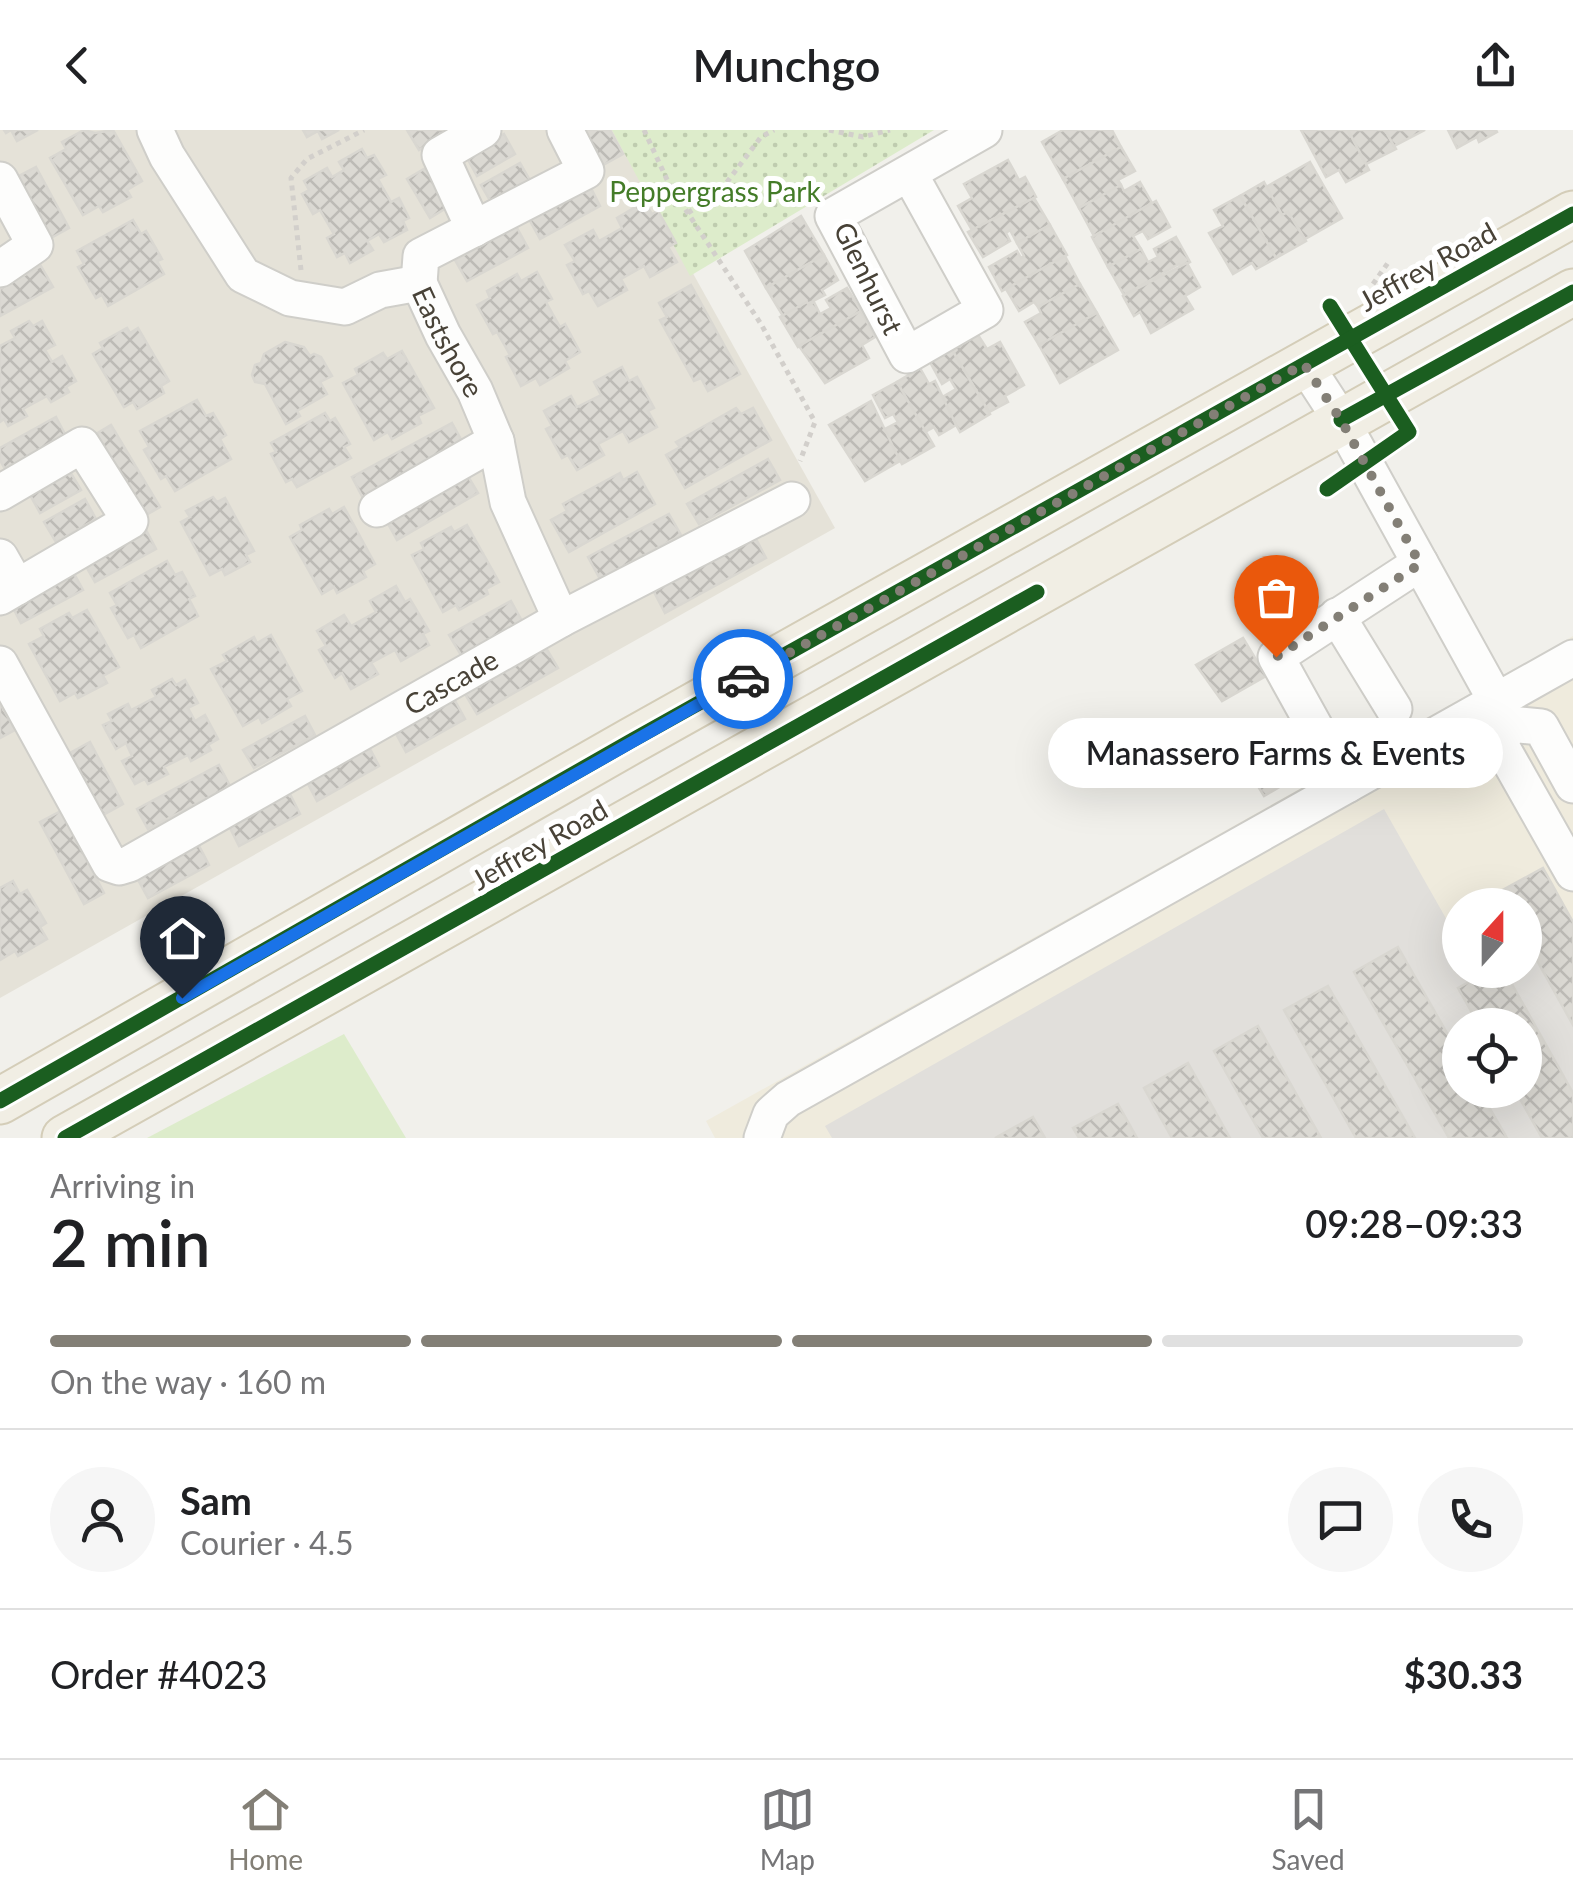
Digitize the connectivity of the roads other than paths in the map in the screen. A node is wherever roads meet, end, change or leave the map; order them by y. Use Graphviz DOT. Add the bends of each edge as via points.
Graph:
graph roads {
  1 [pos="155,130"];
  2 [pos="482,130"];
  3 [pos="565,130"];
  4 [pos="984,130"];
  5 [pos="908,173"];
  6 [pos="0,180"];
  7 [pos="1573,214"];
  8 [pos="474,229"];
  9 [pos="0,269"];
  10 [pos="419,283"];
  11 [pos="1573,292"];
  12 [pos="1304,364"];
  13 [pos="1341,420"];
  14 [pos="496,441"];
  15 [pos="0,493"];
  16 [pos="792,500"];
  17 [pos="377,509"];
  18 [pos="1420,564"];
  19 [pos="5,580"];
  20 [pos="1338,616"];
  21 [pos="561,620"];
  22 [pos="1573,658"];
  23 [pos="0,664"];
  24 [pos="1394,709"];
  25 [pos="1502,712"];
  26 [pos="1347,785"];
  27 [pos="1573,785"];
  28 [pos="1573,873"];
  29 [pos="0,1101"];
  30 [pos="65,1138"];
  31 [pos="762,1138"];
  1 -- 10 [label="street, Eastshore" via="243,275 290,298 345,307 380,290"];
  2 -- 8 [label="street" via="440,155"];
  3 -- 8 [label="street" via="586,171"];
  4 -- 5 [label="street, Glenhurst"];
  5 -- 5 [label="street, Glenhurst" via="986,310 907,355 832,216"];
  6 -- 9 [label="street" via="35,245"];
  7 -- 12 [label="main road, Jeffrey Road"];
  8 -- 10 [label="street" via="421,256"];
  10 -- 14 [label="street, Eastshore"];
  11 -- 13 [label="main road, Jeffrey Road"];
  12 -- 13 [label="street"];
  12 -- 29 [label="main road, Jeffrey Road"];
  13 -- 18 [label="street"];
  13 -- 30 [label="main road, Jeffrey Road"];
  14 -- 17 [label="street"];
  14 -- 21 [label="street, Eastshore" via="508,502"];
  15 -- 19 [label="street" via="82,445 130,521"];
  16 -- 21 [label="street, Cascade"];
  18 -- 20 [label="street"];
  18 -- 25 [label="street"];
  20 -- 24 [label="street"];
  20 -- 26 [label="street" via="1276,657"];
  21 -- 23 [label="street, Cascade" via="119,866 110,864"];
  22 -- 25 [label="street"];
  25 -- 26 [label="street"];
  25 -- 27 [label="street" via="1541,727"];
  25 -- 28 [label="street" via="1500,744"];
  26 -- 31 [label="street" via="788,1098 771,1114"];
}
